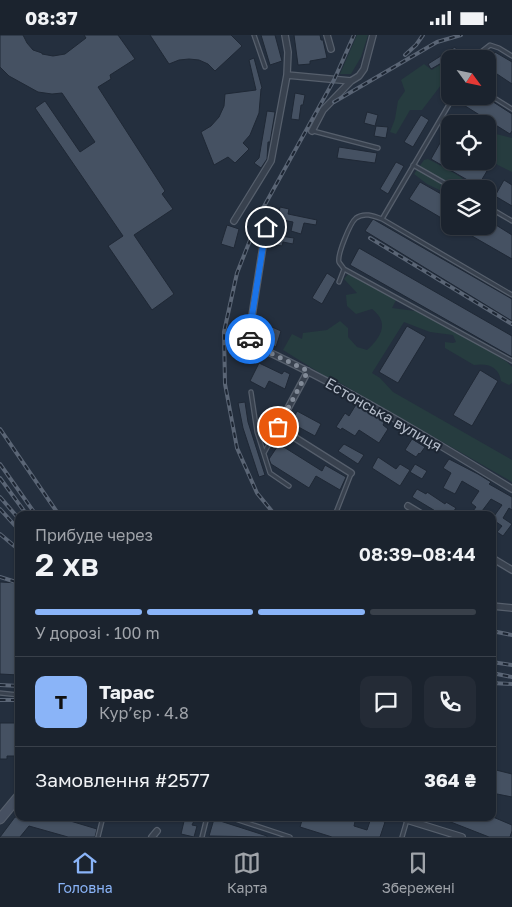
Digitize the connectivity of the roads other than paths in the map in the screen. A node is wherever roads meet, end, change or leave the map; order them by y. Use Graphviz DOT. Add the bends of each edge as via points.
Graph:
graph roads {
  1 [pos="254,35"];
  2 [pos="285,35"];
  3 [pos="327,35"];
  4 [pos="373,35"];
  5 [pos="331,49"];
  6 [pos="484,50"];
  7 [pos="512,57"];
  8 [pos="265,67"];
  9 [pos="287,75"];
  10 [pos="351,81"];
  11 [pos="496,99"];
  12 [pos="449,105"];
  13 [pos="512,109"];
  14 [pos="312,131"];
  15 [pos="378,147"];
  16 [pos="414,165"];
  17 [pos="441,180"];
  18 [pos="496,212"];
  19 [pos="382,219"];
  20 [pos="234,221"];
  21 [pos="512,221"];
  22 [pos="266,227"];
  23 [pos="344,269"];
  24 [pos="339,282"];
  25 [pos="511,292"];
  26 [pos="512,361"];
  27 [pos="308,371"];
  28 [pos="251,392"];
  29 [pos="278,427"];
  30 [pos="263,453"];
  31 [pos="351,473"];
  32 [pos="289,486"];
  33 [pos="512,489"];
  34 [pos="408,506"];
  35 [pos="337,511"];
  36 [pos="416,511"];
  37 [pos="496,560"];
  38 [pos="512,570"];
  39 [pos="496,606"];
  40 [pos="512,608"];
  41 [pos="0,693"];
  42 [pos="15,695"];
  43 [pos="15,801"];
  44 [pos="0,819"];
  45 [pos="102,821"];
  46 [pos="206,821"];
  47 [pos="241,821"];
  48 [pos="406,821"];
  49 [pos="413,821"];
  50 [pos="157,831"];
  51 [pos="98,837"];
  52 [pos="152,837"];
  53 [pos="202,837"];
  54 [pos="290,837"];
  55 [pos="402,837"];
  56 [pos="462,837"];
  1 -- 8 [label="lane"];
  2 -- 9 [label="street"];
  3 -- 5 [label="street"];
  4 -- 10 [label="street" via="364,69"];
  6 -- 7 [label="lane" via="490,45"];
  9 -- 10 [label="street"];
  9 -- 20 [label="street" via="271,161"];
  10 -- 14 [label="street" via="323,110"];
  11 -- 13 [label="lane"];
  12 -- 16 [label="lane"];
  14 -- 15 [label="lane"];
  16 -- 17 [label="lane"];
  16 -- 19 [label="lane"];
  18 -- 21 [label="lane"];
  19 -- 23 [label="lane" via="371,215 354,219 339,252 339,263"];
  19 -- 25 [label="lane"];
  22 -- 27 [label="street, Естонська вулиця" via="249,335 251,342"];
  23 -- 24 [label="lane"];
  23 -- 26 [label="lane"];
  27 -- 29 [label="street"];
  27 -- 33 [label="street, Естонська вулиця"];
  28 -- 30 [label="lane"];
  29 -- 30 [label="lane"];
  29 -- 31 [label="street"];
  30 -- 32 [label="lane" via="270,473"];
  31 -- 35 [label="lane"];
  34 -- 36 [label="street"];
  37 -- 38 [label="street"];
  39 -- 40 [label="street"];
  41 -- 42 [label="lane"];
  43 -- 44 [label="street"];
  45 -- 51 [label="lane"];
  46 -- 53 [label="lane"];
  47 -- 54 [label="lane"];
  48 -- 55 [label="lane"];
  49 -- 56 [label="street"];
  50 -- 52 [label="street"];
}
